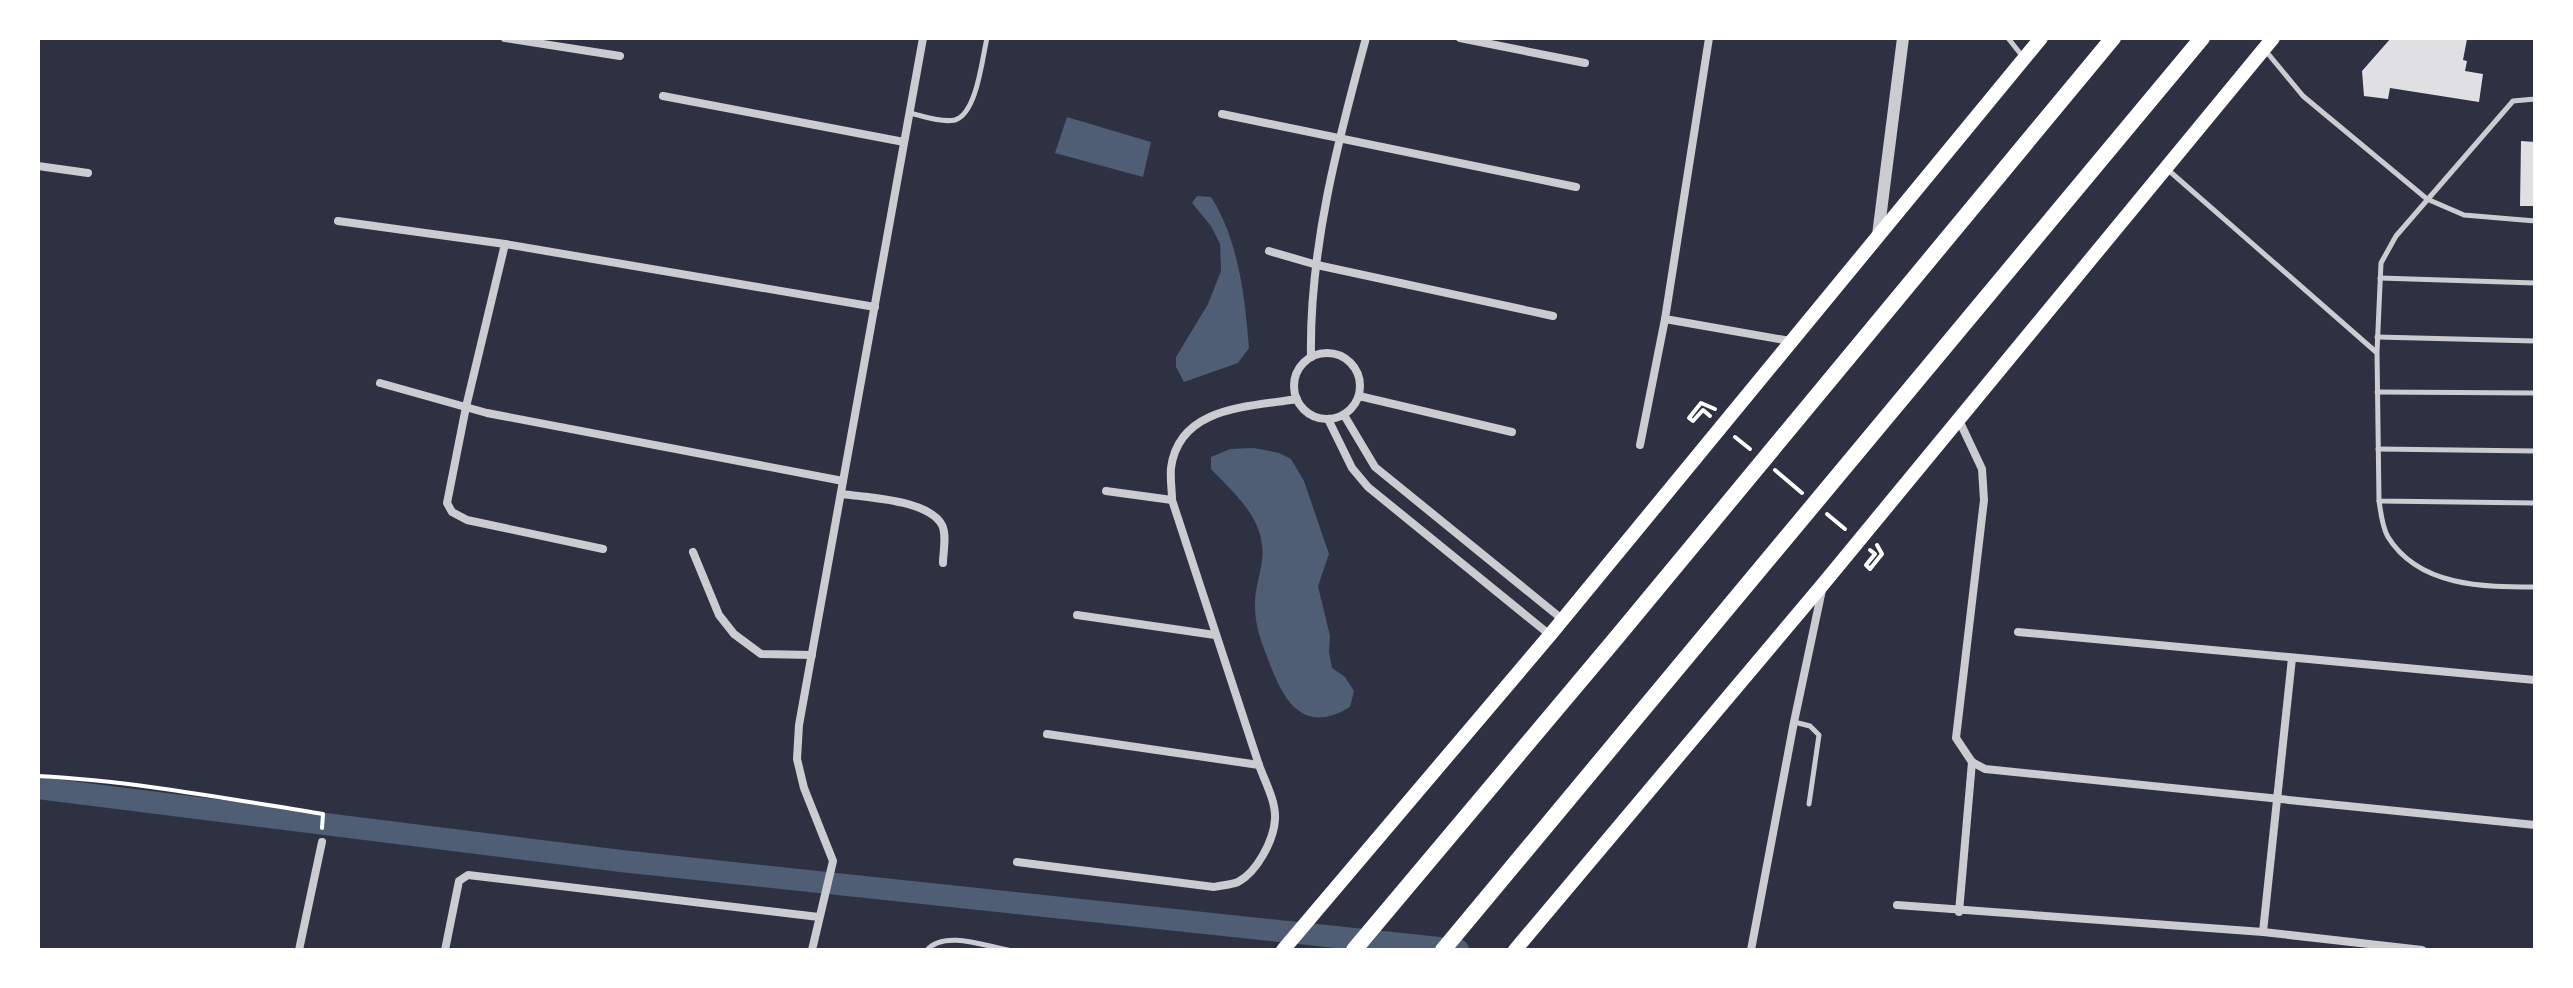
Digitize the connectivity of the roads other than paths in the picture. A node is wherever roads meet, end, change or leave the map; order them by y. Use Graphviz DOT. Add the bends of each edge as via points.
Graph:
graph roads {
  1 [pos="505,38"];
  2 [pos="923,38"];
  3 [pos="987,38"];
  4 [pos="1366,38"];
  5 [pos="1460,38"];
  6 [pos="1709,38"];
  7 [pos="1903,38"];
  8 [pos="2008,38"];
  9 [pos="2041,38"];
  10 [pos="2113,38"];
  11 [pos="2202,38"];
  12 [pos="1510,43"];
  13 [pos="2269,43"];
  14 [pos="620,56"];
  15 [pos="2024,58"];
  16 [pos="1585,63"];
  17 [pos="663,96"];
  18 [pos="2535,99"];
  19 [pos="910,113"];
  20 [pos="1222,114"];
  21 [pos="1339,139"];
  22 [pos="904,142"];
  23 [pos="38,166"];
  24 [pos="2167,169"];
  25 [pos="88,173"];
  26 [pos="1576,187"];
  27 [pos="2427,199"];
  28 [pos="338,221"];
  29 [pos="2535,221"];
  30 [pos="1878,235"];
  31 [pos="505,244"];
  32 [pos="1269,251"];
  33 [pos="1317,265"];
  34 [pos="2380,278"];
  35 [pos="2535,283"];
  36 [pos="875,307"];
  37 [pos="1553,316"];
  38 [pos="1665,319"];
  39 [pos="2377,337"];
  40 [pos="1790,341"];
  41 [pos="2535,341"];
  42 [pos="2377,352"];
  43 [pos="1311,357"];
  44 [pos="380,383"];
  45 [pos="2377,392"];
  46 [pos="2535,393"];
  47 [pos="1359,396"];
  48 [pos="1297,399"];
  49 [pos="466,407"];
  50 [pos="1344,415"];
  51 [pos="1958,417"];
  52 [pos="1328,419"];
  53 [pos="1512,432"];
  54 [pos="1640,445"];
  55 [pos="2378,449"];
  56 [pos="2535,451"];
  57 [pos="843,481"];
  58 [pos="1106,491"];
  59 [pos="841,494"];
  60 [pos="1172,500"];
  61 [pos="2379,501"];
  62 [pos="2535,503"];
  63 [pos="603,549"];
  64 [pos="693,552"];
  65 [pos="943,563"];
  66 [pos="1824,583"];
  67 [pos="2535,587"];
  68 [pos="1077,615"];
  69 [pos="1562,619"];
  70 [pos="2018,632"];
  71 [pos="1215,635"];
  72 [pos="1550,635"];
  73 [pos="812,655"];
  74 [pos="2292,658"];
  75 [pos="2535,680"];
  76 [pos="1794,722"];
  77 [pos="1047,734"];
  78 [pos="1972,762"];
  79 [pos="1259,765"];
  80 [pos="2279,800"];
  81 [pos="1809,804"];
  82 [pos="2535,825"];
  83 [pos="322,842"];
  84 [pos="1017,862"];
  85 [pos="1897,905"];
  86 [pos="1959,912"];
  87 [pos="821,914"];
  88 [pos="2263,932"];
  89 [pos="299,950"];
  90 [pos="445,950"];
  91 [pos="812,950"];
  92 [pos="927,950"];
  93 [pos="1008,950"];
  94 [pos="1283,950"];
  95 [pos="1354,950"];
  96 [pos="1443,950"];
  97 [pos="1515,950"];
  98 [pos="1751,950"];
  99 [pos="2422,950"];
  1 -- 14 [label="street"];
  2 -- 19 [label="street"];
  3 -- 19 [label="lane" via="964,115 952,121"];
  4 -- 21 [label="street"];
  5 -- 12 [label="street"];
  6 -- 38 [label="street"];
  7 -- 30 [label="street"];
  8 -- 15 [label="lane"];
  9 -- 15 [label="main road"];
  10 -- 95 [label="highway"];
  11 -- 96 [label="highway"];
  12 -- 16 [label="street"];
  13 -- 24 [label="main road"];
  13 -- 27 [label="lane" via="2303,96"];
  15 -- 30 [label="main road"];
  17 -- 22 [label="street"];
  18 -- 27 [label="lane" via="2513,101"];
  19 -- 22 [label="street"];
  20 -- 21 [label="street"];
  21 -- 26 [label="street"];
  21 -- 33 [label="street"];
  22 -- 36 [label="street"];
  23 -- 25 [label="street"];
  24 -- 42 [label="lane"];
  24 -- 51 [label="main road"];
  27 -- 29 [label="lane" via="2464,215"];
  27 -- 34 [label="lane" via="2386,251"];
  28 -- 31 [label="street"];
  30 -- 40 [label="main road"];
  31 -- 36 [label="street"];
  31 -- 49 [label="street"];
  32 -- 33 [label="street"];
  33 -- 37 [label="street"];
  33 -- 43 [label="street"];
  34 -- 35 [label="lane"];
  34 -- 39 [label="lane"];
  36 -- 57 [label="street"];
  38 -- 40 [label="street"];
  38 -- 54 [label="street"];
  39 -- 41 [label="lane"];
  39 -- 42 [label="lane"];
  40 -- 69 [label="main road"];
  42 -- 45 [label="lane"];
  43 -- 47 [label="street" via="1333,353 1352,364 1361,385"];
  43 -- 48 [label="street" via="1294,380"];
  44 -- 49 [label="street"];
  45 -- 46 [label="lane"];
  45 -- 55 [label="lane"];
  47 -- 50 [label="street"];
  47 -- 53 [label="street"];
  48 -- 52 [label="street" via="1309,414"];
  48 -- 60 [label="street" via="1214,413 1193,425 1171,467"];
  49 -- 57 [label="street"];
  49 -- 63 [label="street" via="447,503 452,512 467,520"];
  50 -- 52 [label="street"];
  50 -- 69 [label="street" via="1375,467"];
  51 -- 66 [label="main road"];
  51 -- 78 [label="street" via="1982,469 1984,500 1956,738"];
  52 -- 72 [label="street" via="1352,468 1368,487"];
  55 -- 56 [label="lane"];
  55 -- 61 [label="lane"];
  57 -- 59 [label="street"];
  58 -- 60 [label="street"];
  59 -- 65 [label="street" via="891,501 942,523"];
  59 -- 73 [label="street"];
  60 -- 71 [label="street"];
  61 -- 62 [label="lane"];
  61 -- 67 [label="lane" via="2387,536 2417,565 2456,582"];
  64 -- 73 [label="street" via="719,615 734,634 761,654"];
  66 -- 76 [label="street"];
  66 -- 97 [label="main road"];
  68 -- 71 [label="street"];
  69 -- 72 [label="main road"];
  70 -- 74 [label="street"];
  71 -- 79 [label="street"];
  72 -- 94 [label="main road"];
  73 -- 87 [label="street" via="797,759 833,861"];
  74 -- 75 [label="street"];
  74 -- 80 [label="street"];
  76 -- 81 [label="lane" via="1819,735"];
  76 -- 98 [label="street"];
  77 -- 79 [label="street"];
  78 -- 80 [label="street" via="1985,769"];
  78 -- 86 [label="street"];
  79 -- 84 [label="street" via="1275,820 1267,847 1237,883 1214,887"];
  80 -- 82 [label="street"];
  80 -- 88 [label="street"];
  83 -- 89 [label="street"];
  85 -- 86 [label="street"];
  86 -- 88 [label="street"];
  87 -- 90 [label="street" via="468,875 459,881"];
  87 -- 91 [label="street"];
  88 -- 99 [label="street"];
  92 -- 93 [label="lane" via="948,940"];
}
